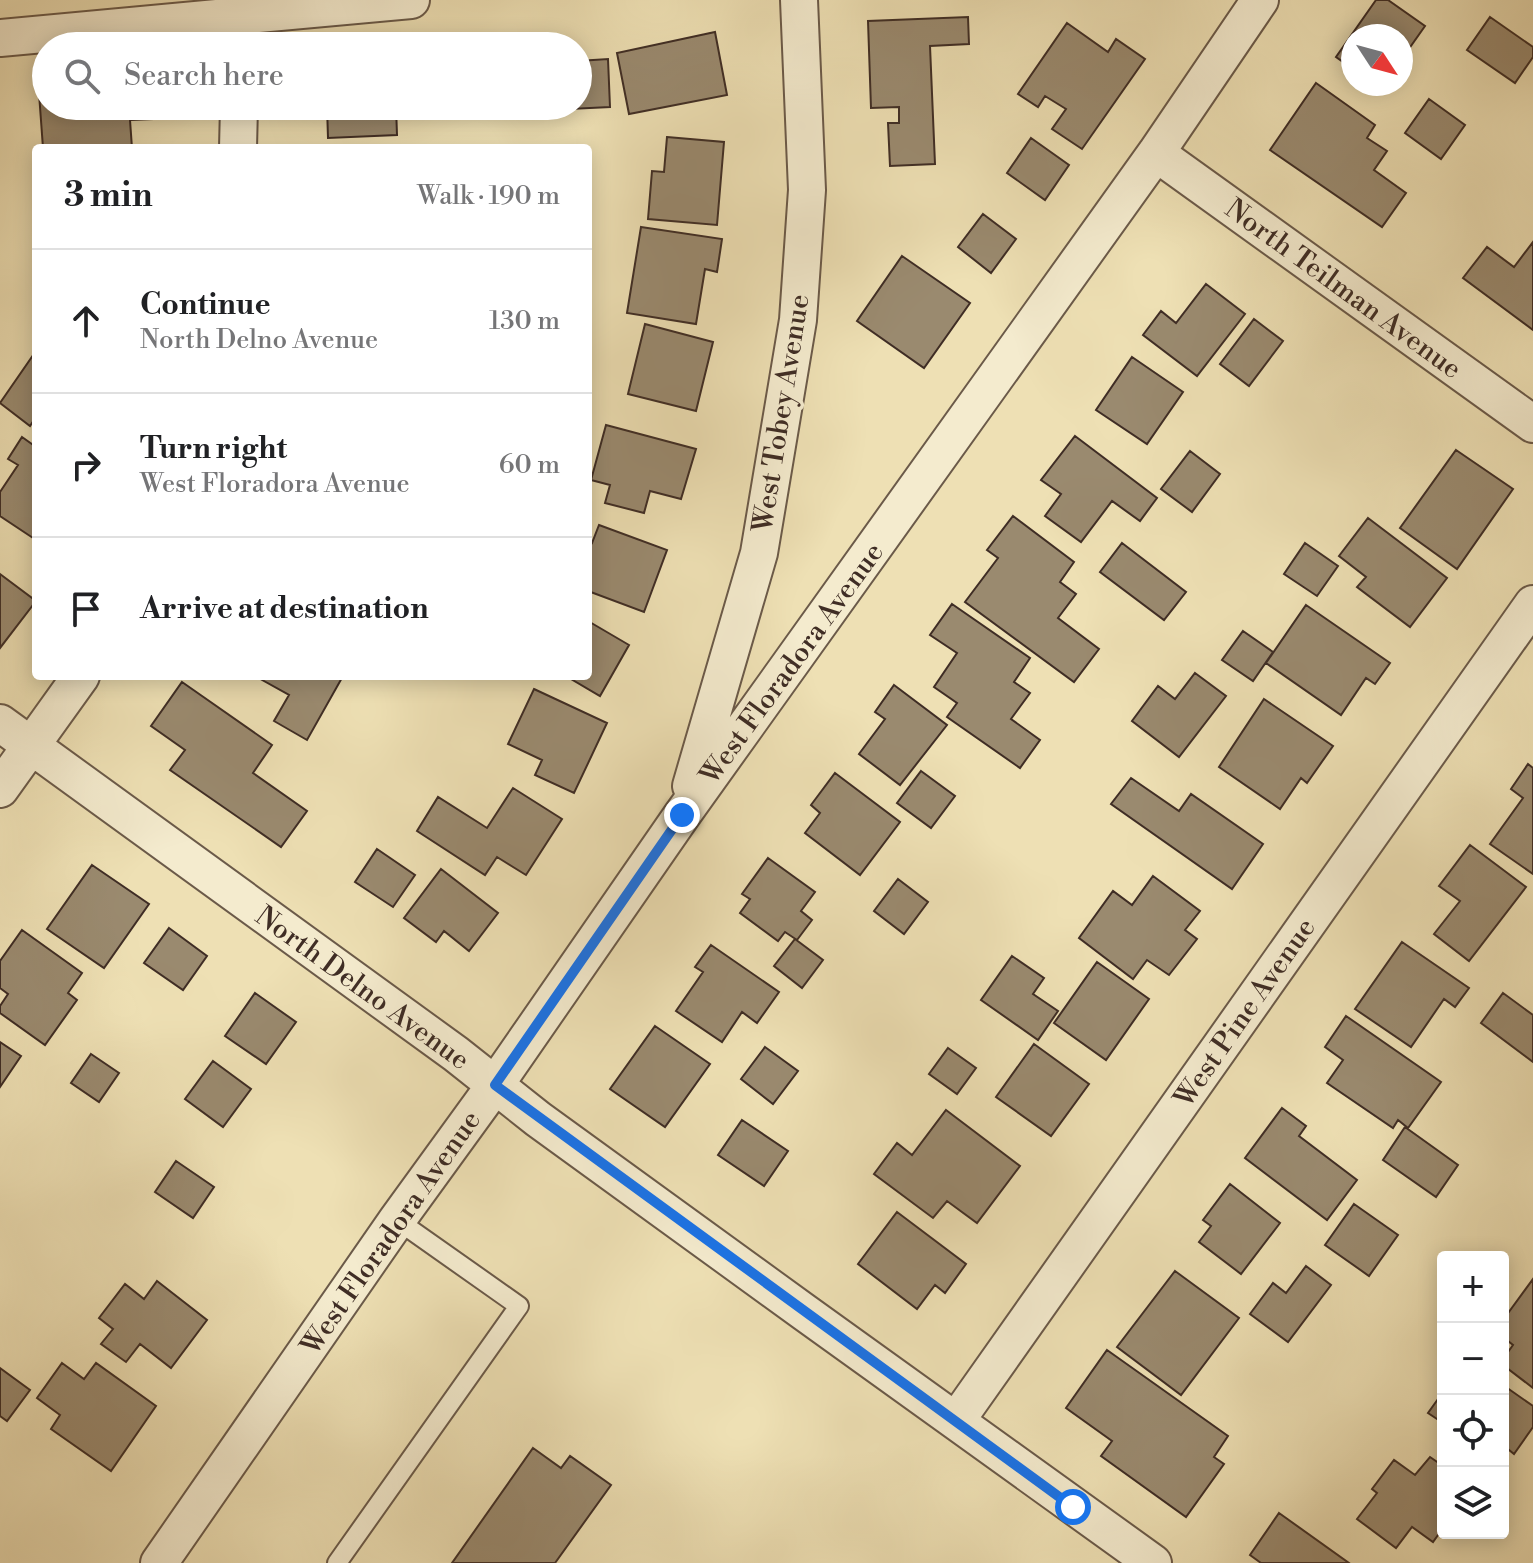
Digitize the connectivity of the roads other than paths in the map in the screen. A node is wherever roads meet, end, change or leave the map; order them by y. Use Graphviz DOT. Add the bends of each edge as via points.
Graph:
graph roads {
  1 [pos="411,0"];
  2 [pos="799,0"];
  3 [pos="1260,0"];
  4 [pos="230,21"];
  5 [pos="81,32"];
  6 [pos="32,36"];
  7 [pos="0,38"];
  8 [pos="239,120"];
  9 [pos="238,144"];
  10 [pos="1156,153"];
  11 [pos="1533,424"];
  12 [pos="1533,604"];
  13 [pos="78,680"];
  14 [pos="0,723"];
  15 [pos="31,746"];
  16 [pos="0,789"];
  17 [pos="682,815"];
  18 [pos="495,1085"];
  19 [pos="397,1220"];
  20 [pos="956,1421"];
  21 [pos="159,1563"];
  22 [pos="337,1563"];
  23 [pos="1153,1563"];
  1 -- 4 [label="street"];
  2 -- 17 [label="street, West Tobey Avenue" via="807,190 798,320 759,553"];
  3 -- 10 [label="street, West Floradora Avenue"];
  4 -- 5 [label="street"];
  6 -- 7 [label="street"];
  8 -- 9 [label="street"];
  10 -- 11 [label="street, North Teilman Avenue"];
  10 -- 17 [label="street, West Floradora Avenue"];
  12 -- 20 [label="street, West Pine Avenue"];
  13 -- 15 [label="street"];
  14 -- 15 [label="street, North Delno Avenue"];
  15 -- 16 [label="street"];
  15 -- 18 [label="street, North Delno Avenue"];
  17 -- 18 [label="street, West Floradora Avenue"];
  18 -- 19 [label="street, West Floradora Avenue"];
  18 -- 20 [label="street, North Delno Avenue"];
  19 -- 21 [label="street, West Floradora Avenue"];
  19 -- 22 [label="lane" via="519,1306"];
  20 -- 23 [label="street, North Delno Avenue"];
}
